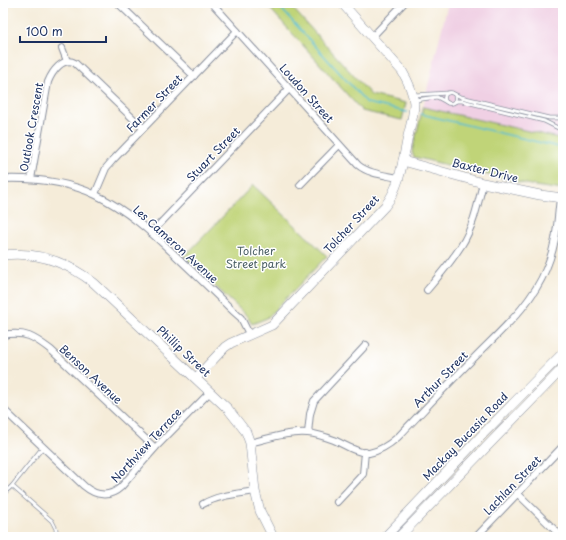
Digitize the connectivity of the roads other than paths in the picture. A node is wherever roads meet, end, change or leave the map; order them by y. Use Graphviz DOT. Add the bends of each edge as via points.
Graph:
graph roads {
  1 [pos="118,3"];
  2 [pos="212,3"];
  3 [pos="342,3"];
  4 [pos="404,3"];
  5 [pos="237,31"];
  6 [pos="372,37"];
  7 [pos="62,48"];
  8 [pos="66,61"];
  9 [pos="194,76"];
  10 [pos="290,89"];
  11 [pos="448,93"];
  12 [pos="452,93"];
  13 [pos="413,98"];
  14 [pos="448,103"];
  15 [pos="453,103"];
  16 [pos="563,118"];
  17 [pos="563,127"];
  18 [pos="143,128"];
  19 [pos="339,145"];
  20 [pos="403,161"];
  21 [pos="398,178"];
  22 [pos="3,179"];
  23 [pos="31,179"];
  24 [pos="483,183"];
  25 [pos="300,184"];
  26 [pos="94,194"];
  27 [pos="561,198"];
  28 [pos="151,232"];
  29 [pos="3,255"];
  30 [pos="427,290"];
  31 [pos="250,334"];
  32 [pos="3,335"];
  33 [pos="366,345"];
  34 [pos="563,352"];
  35 [pos="563,368"];
  36 [pos="196,378"];
  37 [pos="210,392"];
  38 [pos="3,409"];
  39 [pos="308,433"];
  40 [pos="250,443"];
  41 [pos="563,446"];
  42 [pos="43,447"];
  43 [pos="155,448"];
  44 [pos="365,452"];
  45 [pos="12,486"];
  46 [pos="255,491"];
  47 [pos="517,493"];
  48 [pos="3,494"];
  49 [pos="337,502"];
  50 [pos="203,504"];
  51 [pos="56,537"];
  52 [pos="273,537"];
  53 [pos="385,537"];
  54 [pos="399,537"];
  55 [pos="476,537"];
  56 [pos="562,537"];
  1 -- 9 [label="street"];
  2 -- 5 [label="street, Loudon Street"];
  3 -- 6 [label="street, Tolcher Street"];
  4 -- 6 [label="street"];
  5 -- 9 [label="street, Farmer Street"];
  5 -- 10 [label="street, Loudon Street"];
  6 -- 13 [label="street, Tolcher Street" via="402,71"];
  7 -- 8 [label="street"];
  8 -- 18 [label="street" via="76,64"];
  8 -- 23 [label="street, Outlook Crescent" via="55,70 48,82"];
  9 -- 18 [label="street, Farmer Street"];
  10 -- 19 [label="street, Loudon Street"];
  10 -- 28 [label="street, Stuart Street"];
  11 -- 12 [label="lane"];
  11 -- 13 [label="lane"];
  11 -- 14 [label="lane" via="445,98"];
  12 -- 15 [label="lane" via="456,98"];
  12 -- 16 [label="lane" via="546,117"];
  13 -- 14 [label="lane" via="437,97"];
  13 -- 20 [label="street, Tolcher Street" via="412,121"];
  14 -- 15 [label="lane"];
  15 -- 17 [label="lane" via="460,101 544,120 558,128"];
  18 -- 26 [label="street, Farmer Street" via="106,168"];
  19 -- 21 [label="street, Loudon Street" via="363,169"];
  19 -- 25 [label="street"];
  20 -- 21 [label="street, Tolcher Street"];
  20 -- 24 [label="street, Baxter Drive"];
  21 -- 31 [label="street, Tolcher Street" via="389,200 361,232 272,325"];
  22 -- 23 [label="street, Les Cameron Avenue"];
  23 -- 26 [label="street, Les Cameron Avenue" via="54,182"];
  24 -- 27 [label="street, Baxter Drive"];
  24 -- 30 [label="street" via="477,209 462,245"];
  26 -- 28 [label="street, Les Cameron Avenue" via="114,204"];
  27 -- 44 [label="street, Arthur Street" via="551,258 540,282 524,306 398,437 381,449"];
  28 -- 31 [label="street, Les Cameron Avenue" via="241,318"];
  29 -- 36 [label="street, Phillip Street" via="41,256 58,261 83,274"];
  31 -- 36 [label="street, Tolcher Street" via="225,347"];
  32 -- 43 [label="street, Benson Avenue" via="28,334 40,341"];
  33 -- 39 [label="street" via="314,401"];
  34 -- 53 [label="street, Mackay Bucasia Road"];
  35 -- 54 [label="street, Mackay Bucasia Road"];
  36 -- 37 [label="street, Phillip Street"];
  37 -- 40 [label="street, Phillip Street" via="237,420"];
  37 -- 43 [label="street, Northview Terrace"];
  38 -- 42 [label="street, Northview Terrace"];
  39 -- 40 [label="street"];
  39 -- 44 [label="street"];
  40 -- 46 [label="street, Phillip Street"];
  41 -- 47 [label="street, Lachlan Street"];
  42 -- 43 [label="street, Northview Terrace" via="91,492 103,495 116,492"];
  42 -- 45 [label="lane"];
  44 -- 49 [label="street" via="362,474"];
  45 -- 48 [label="lane"];
  45 -- 51 [label="lane" via="52,521"];
  46 -- 50 [label="street" via="209,500"];
  46 -- 52 [label="street, Phillip Street" via="260,511"];
  47 -- 55 [label="street, Lachlan Street"];
  47 -- 56 [label="street"];
}
